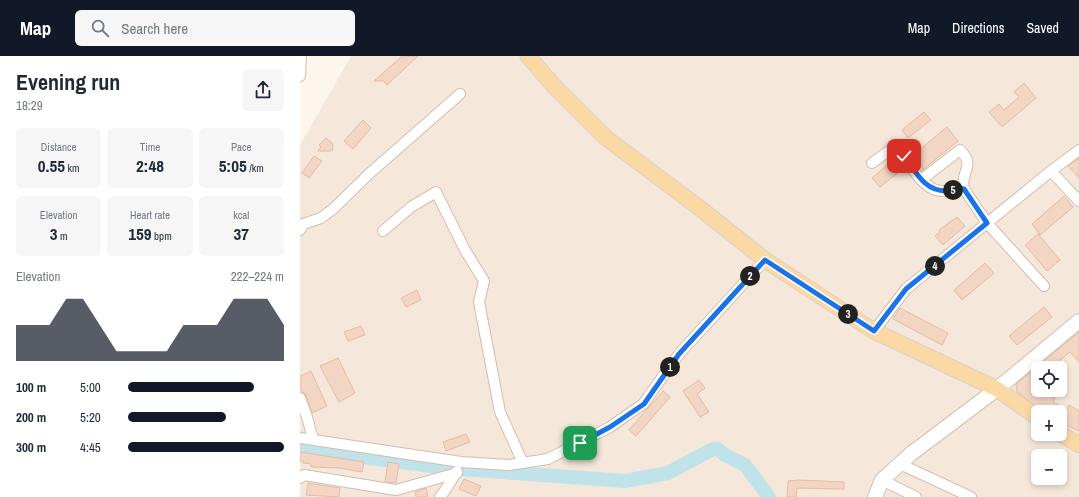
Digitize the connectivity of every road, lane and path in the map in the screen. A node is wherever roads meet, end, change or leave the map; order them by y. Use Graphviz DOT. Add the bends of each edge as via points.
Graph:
graph roads {
  1 [pos="301,56"];
  2 [pos="528,56"];
  3 [pos="300,76"];
  4 [pos="460,94"];
  5 [pos="1079,150"];
  6 [pos="872,163"];
  7 [pos="1051,171"];
  8 [pos="921,180"];
  9 [pos="964,189"];
  10 [pos="1079,201"];
  11 [pos="987,223"];
  12 [pos="300,230"];
  13 [pos="383,231"];
  14 [pos="765,260"];
  15 [pos="1044,286"];
  16 [pos="1079,321"];
  17 [pos="874,331"];
  18 [pos="997,389"];
  19 [pos="300,398"];
  20 [pos="1031,413"];
  21 [pos="300,438"];
  22 [pos="1067,438"];
  23 [pos="313,439"];
  24 [pos="1079,445"];
  25 [pos="523,463"];
  26 [pos="900,464"];
  27 [pos="459,467"];
  28 [pos="300,478"];
  29 [pos="882,480"];
  30 [pos="440,497"];
  31 [pos="875,497"];
  32 [pos="916,497"];
  33 [pos="971,497"];
  1 -- 3 [label="street"];
  2 -- 14 [label="main road" via="606,138"];
  4 -- 12 [label="street" via="333,209 321,218 303,224"];
  5 -- 7 [label="street"];
  6 -- 8 [label="street" via="897,145"];
  7 -- 10 [label="street"];
  7 -- 11 [label="street"];
  8 -- 9 [label="street" via="933,190"];
  8 -- 9 [label="street" via="960,150 968,160"];
  9 -- 11 [label="street"];
  11 -- 15 [label="street"];
  11 -- 17 [label="street" via="906,289"];
  13 -- 25 [label="street" via="411,207 436,192 465,250 484,281 479,302 500,412"];
  14 -- 17 [label="main road"];
  14 -- 25 [label="street" via="679,354 644,404 610,427 548,459"];
  16 -- 18 [label="street"];
  17 -- 18 [label="main road"];
  18 -- 20 [label="main road"];
  18 -- 26 [label="street" via="927,440"];
  19 -- 23 [label="street"];
  21 -- 23 [label="street"];
  22 -- 24 [label="main road"];
  23 -- 27 [label="street"];
  25 -- 27 [label="street"];
  26 -- 29 [label="street"];
  26 -- 33 [label="street"];
  27 -- 28 [label="street" via="396,490 304,475"];
  27 -- 30 [label="street"];
  29 -- 31 [label="street"];
  29 -- 32 [label="street"];
}
